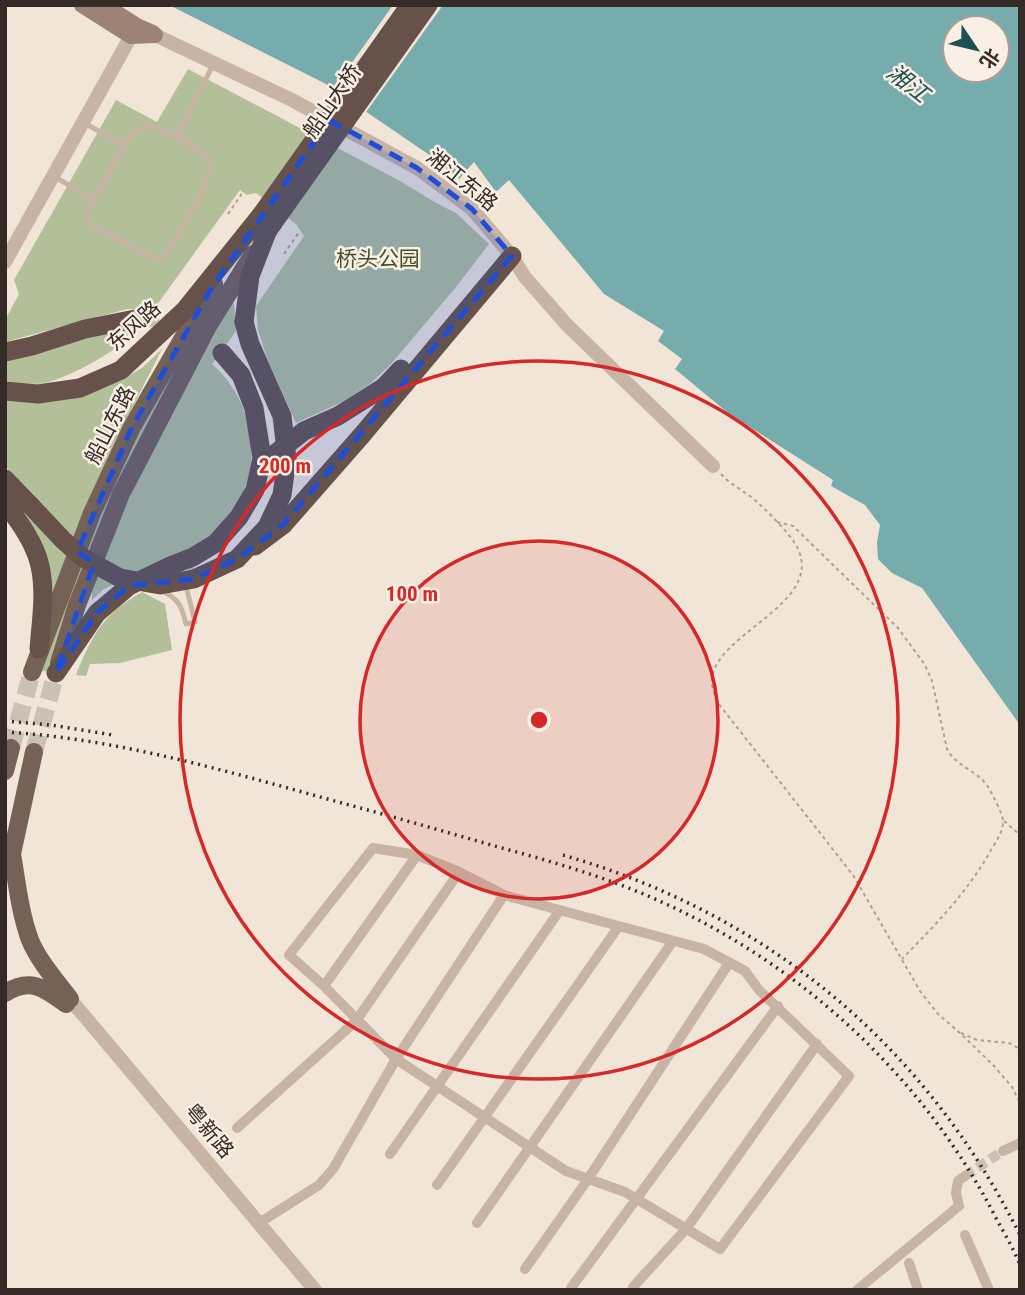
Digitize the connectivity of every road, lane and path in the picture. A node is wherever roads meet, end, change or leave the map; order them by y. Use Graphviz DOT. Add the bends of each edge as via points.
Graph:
graph roads {
  1 [pos="82,5"];
  2 [pos="104,5"];
  3 [pos="410,5"];
  4 [pos="428,5"];
  5 [pos="134,31"];
  6 [pos="155,34"];
  7 [pos="215,63"];
  8 [pos="83,122"];
  9 [pos="176,138"];
  10 [pos="124,145"];
  11 [pos="53,176"];
  12 [pos="243,192"];
  13 [pos="94,199"];
  14 [pos="228,214"];
  15 [pos="264,223"];
  16 [pos="300,231"];
  17 [pos="284,254"];
  18 [pos="512,256"];
  19 [pos="5,262"];
  20 [pos="488,283"];
  21 [pos="140,318"];
  22 [pos="5,352"];
  23 [pos="222,352"];
  24 [pos="5,391"];
  25 [pos="713,466"];
  26 [pos="5,479"];
  27 [pos="254,490"];
  28 [pos="5,503"];
  29 [pos="776,522"];
  30 [pos="193,557"];
  31 [pos="237,559"];
  32 [pos="129,586"];
  33 [pos="39,649"];
  34 [pos="32,672"];
  35 [pos="56,673"];
  36 [pos="10,748"];
  37 [pos="34,752"];
  38 [pos="5,771"];
  39 [pos="1003,820"];
  40 [pos="1020,835"];
  41 [pos="12,854"];
  42 [pos="417,855"];
  43 [pos="459,872"];
  44 [pos="5,887"];
  45 [pos="504,895"];
  46 [pos="560,910"];
  47 [pos="619,926"];
  48 [pos="673,941"];
  49 [pos="902,959"];
  50 [pos="729,963"];
  51 [pos="324,986"];
  52 [pos="5,993"];
  53 [pos="68,1001"];
  54 [pos="778,1006"];
  55 [pos="357,1020"];
  56 [pos="960,1033"];
  57 [pos="817,1044"];
  58 [pos="1020,1049"];
  59 [pos="396,1059"];
  60 [pos="437,1086"];
  61 [pos="1020,1103"];
  62 [pos="484,1117"];
  63 [pos="237,1128"];
  64 [pos="1020,1143"];
  65 [pos="530,1147"];
  66 [pos="1003,1151"];
  67 [pos="390,1154"];
  68 [pos="965,1176"];
  69 [pos="588,1179"];
  70 [pos="437,1185"];
  71 [pos="637,1199"];
  72 [pos="259,1223"];
  73 [pos="477,1223"];
  74 [pos="686,1229"];
  75 [pos="965,1235"];
  76 [pos="909,1263"];
  77 [pos="525,1269"];
  78 [pos="633,1287"];
  79 [pos="571,1288"];
  80 [pos="305,1290"];
  81 [pos="315,1290"];
  82 [pos="857,1290"];
  83 [pos="918,1290"];
  84 [pos="989,1290"];
  1 -- 5 [label="main road, 湘江东路"];
  2 -- 5 [label="main road, 湘江东路"];
  3 -- 15 [label="highway, 船山大桥, bridge"];
  4 -- 15 [label="highway, 船山大桥, bridge"];
  5 -- 6 [label="main road, 湘江东路"];
  5 -- 8 [label="street"];
  6 -- 7 [label="street, 湘江东路"];
  7 -- 9 [label="lane"];
  7 -- 18 [label="street, 湘江东路" via="417,168 472,209"];
  8 -- 10 [label="lane"];
  8 -- 11 [label="street"];
  9 -- 10 [label="lane" via="146,126"];
  9 -- 13 [label="lane" via="203,152 211,169 167,254 151,257 91,225 88,218"];
  10 -- 13 [label="lane"];
  11 -- 13 [label="lane"];
  11 -- 19 [label="street"];
  12 -- 14 [label="path"];
  15 -- 24 [label="highway, 东风路" via="185,310 121,370 80,388 38,394"];
  15 -- 31 [label="highway, bridge" via="244,323 282,416 287,459 282,495 267,527"];
  15 -- 33 [label="main road, 船山东路" via="211,289 132,427 92,513"];
  15 -- 35 [label="main road, 船山东路" via="121,494"];
  16 -- 17 [label="path"];
  18 -- 20 [label="highway"];
  18 -- 25 [label="street, 湘江东路" via="567,325"];
  20 -- 27 [label="highway" via="384,387 304,431 273,454"];
  20 -- 31 [label="highway, bridge" via="283,525"];
  21 -- 22 [label="highway"];
  23 -- 27 [label="highway" via="241,375 254,408 262,458"];
  25 -- 29 [label="path"];
  26 -- 31 [label="highway, bridge" via="62,540 120,578 160,585 194,579"];
  27 -- 30 [label="highway" via="239,517 216,543"];
  28 -- 33 [label="highway" via="24,528 40,565"];
  29 -- 39 [label="path" via="793,526 898,628 932,681 947,750 982,778"];
  29 -- 49 [label="path" via="792,539 801,571 785,601 716,665 713,691 853,875"];
  30 -- 32 [label="highway"];
  30 -- 32 [label="lane" via="187,590 195,622 186,624 182,606 168,594 150,586"];
  32 -- 35 [label="highway" via="97,613"];
  33 -- 34 [label="main road, 船山东路"];
  36 -- 38 [label="main road"];
  37 -- 41 [label="main road"];
  39 -- 40 [label="path"];
  39 -- 49 [label="path" via="979,873"];
  41 -- 44 [label="main road"];
  41 -- 53 [label="main road" via="31,942"];
  42 -- 43 [label="street"];
  42 -- 51 [label="street"];
  42 -- 51 [label="street" via="373,848 289,955"];
  43 -- 45 [label="street"];
  43 -- 55 [label="street"];
  45 -- 46 [label="street"];
  45 -- 59 [label="street"];
  46 -- 47 [label="street"];
  46 -- 60 [label="street"];
  47 -- 48 [label="street"];
  47 -- 62 [label="street"];
  48 -- 50 [label="street" via="705,949"];
  48 -- 65 [label="street"];
  49 -- 56 [label="path" via="938,1014"];
  50 -- 54 [label="street" via="744,971"];
  50 -- 69 [label="street"];
  51 -- 55 [label="street"];
  52 -- 53 [label="main road" via="16,986 32,985"];
  53 -- 72 [label="street, 粤新路"];
  53 -- 80 [label="street, 粤新路"];
  54 -- 57 [label="street"];
  54 -- 71 [label="street"];
  55 -- 59 [label="street"];
  55 -- 63 [label="street"];
  56 -- 58 [label="path"];
  56 -- 61 [label="path" via="1003,1076"];
  57 -- 74 [label="street"];
  57 -- 74 [label="street" via="849,1076 720,1249"];
  59 -- 60 [label="street"];
  59 -- 72 [label="street" via="333,1169 319,1185"];
  60 -- 62 [label="street"];
  60 -- 67 [label="street"];
  62 -- 65 [label="street"];
  62 -- 70 [label="street"];
  64 -- 66 [label="street"];
  65 -- 69 [label="street" via="566,1171"];
  65 -- 73 [label="street"];
  68 -- 82 [label="street" via="958,1181 959,1206"];
  69 -- 71 [label="street"];
  69 -- 77 [label="street"];
  71 -- 74 [label="street"];
  71 -- 79 [label="street"];
  72 -- 81 [label="street, 粤新路"];
  74 -- 78 [label="street"];
  75 -- 84 [label="street"];
  76 -- 83 [label="street"];
}
